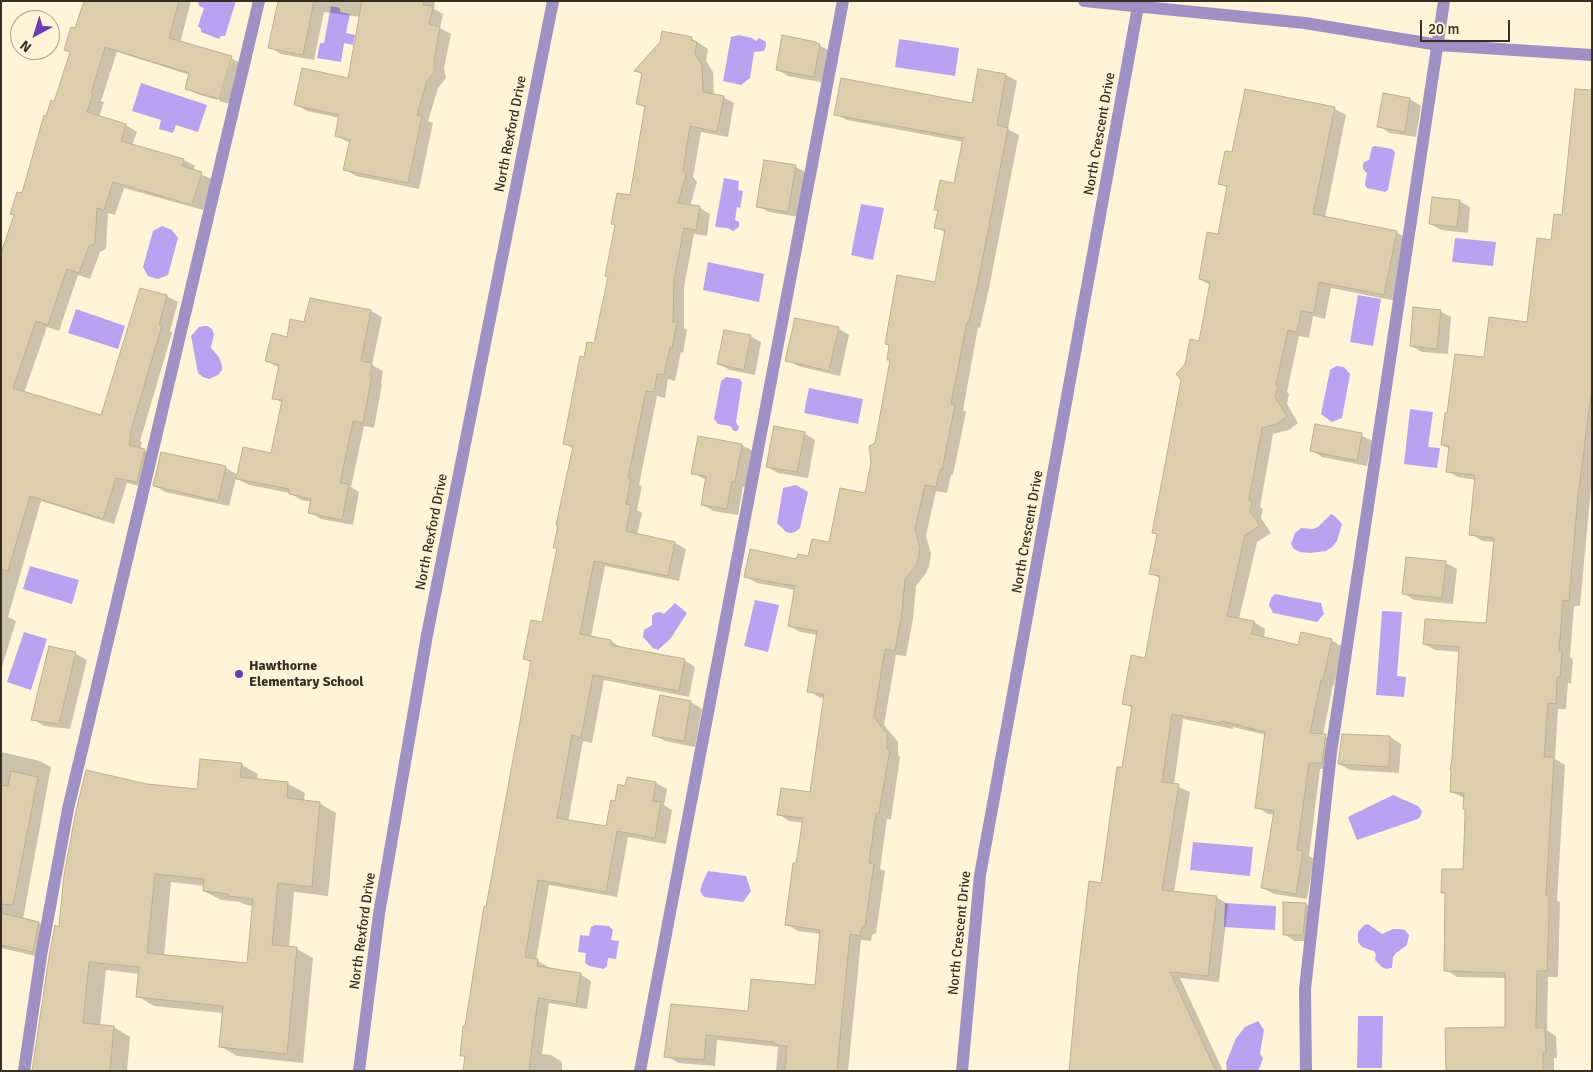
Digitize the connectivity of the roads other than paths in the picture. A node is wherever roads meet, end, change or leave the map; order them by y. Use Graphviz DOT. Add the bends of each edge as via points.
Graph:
graph roads {
  1 [pos="259,1"];
  2 [pos="552,1"];
  3 [pos="843,1"];
  4 [pos="1084,1"];
  5 [pos="1444,1"];
  6 [pos="1139,4"];
  7 [pos="1438,45"];
  8 [pos="1592,55"];
  9 [pos="24,1071"];
  10 [pos="359,1071"];
  11 [pos="640,1071"];
  12 [pos="962,1071"];
  13 [pos="1306,1071"];
  1 -- 9 [label="street" via="68,809"];
  2 -- 10 [label="street, North Rexford Drive" via="427,635 380,914"];
  3 -- 11 [label="street"];
  4 -- 6 [label="street"];
  5 -- 7 [label="street"];
  6 -- 7 [label="street" via="1306,23"];
  6 -- 12 [label="street, North Crescent Drive" via="980,875"];
  7 -- 8 [label="street"];
  7 -- 13 [label="street" via="1331,752 1305,989"];
}
